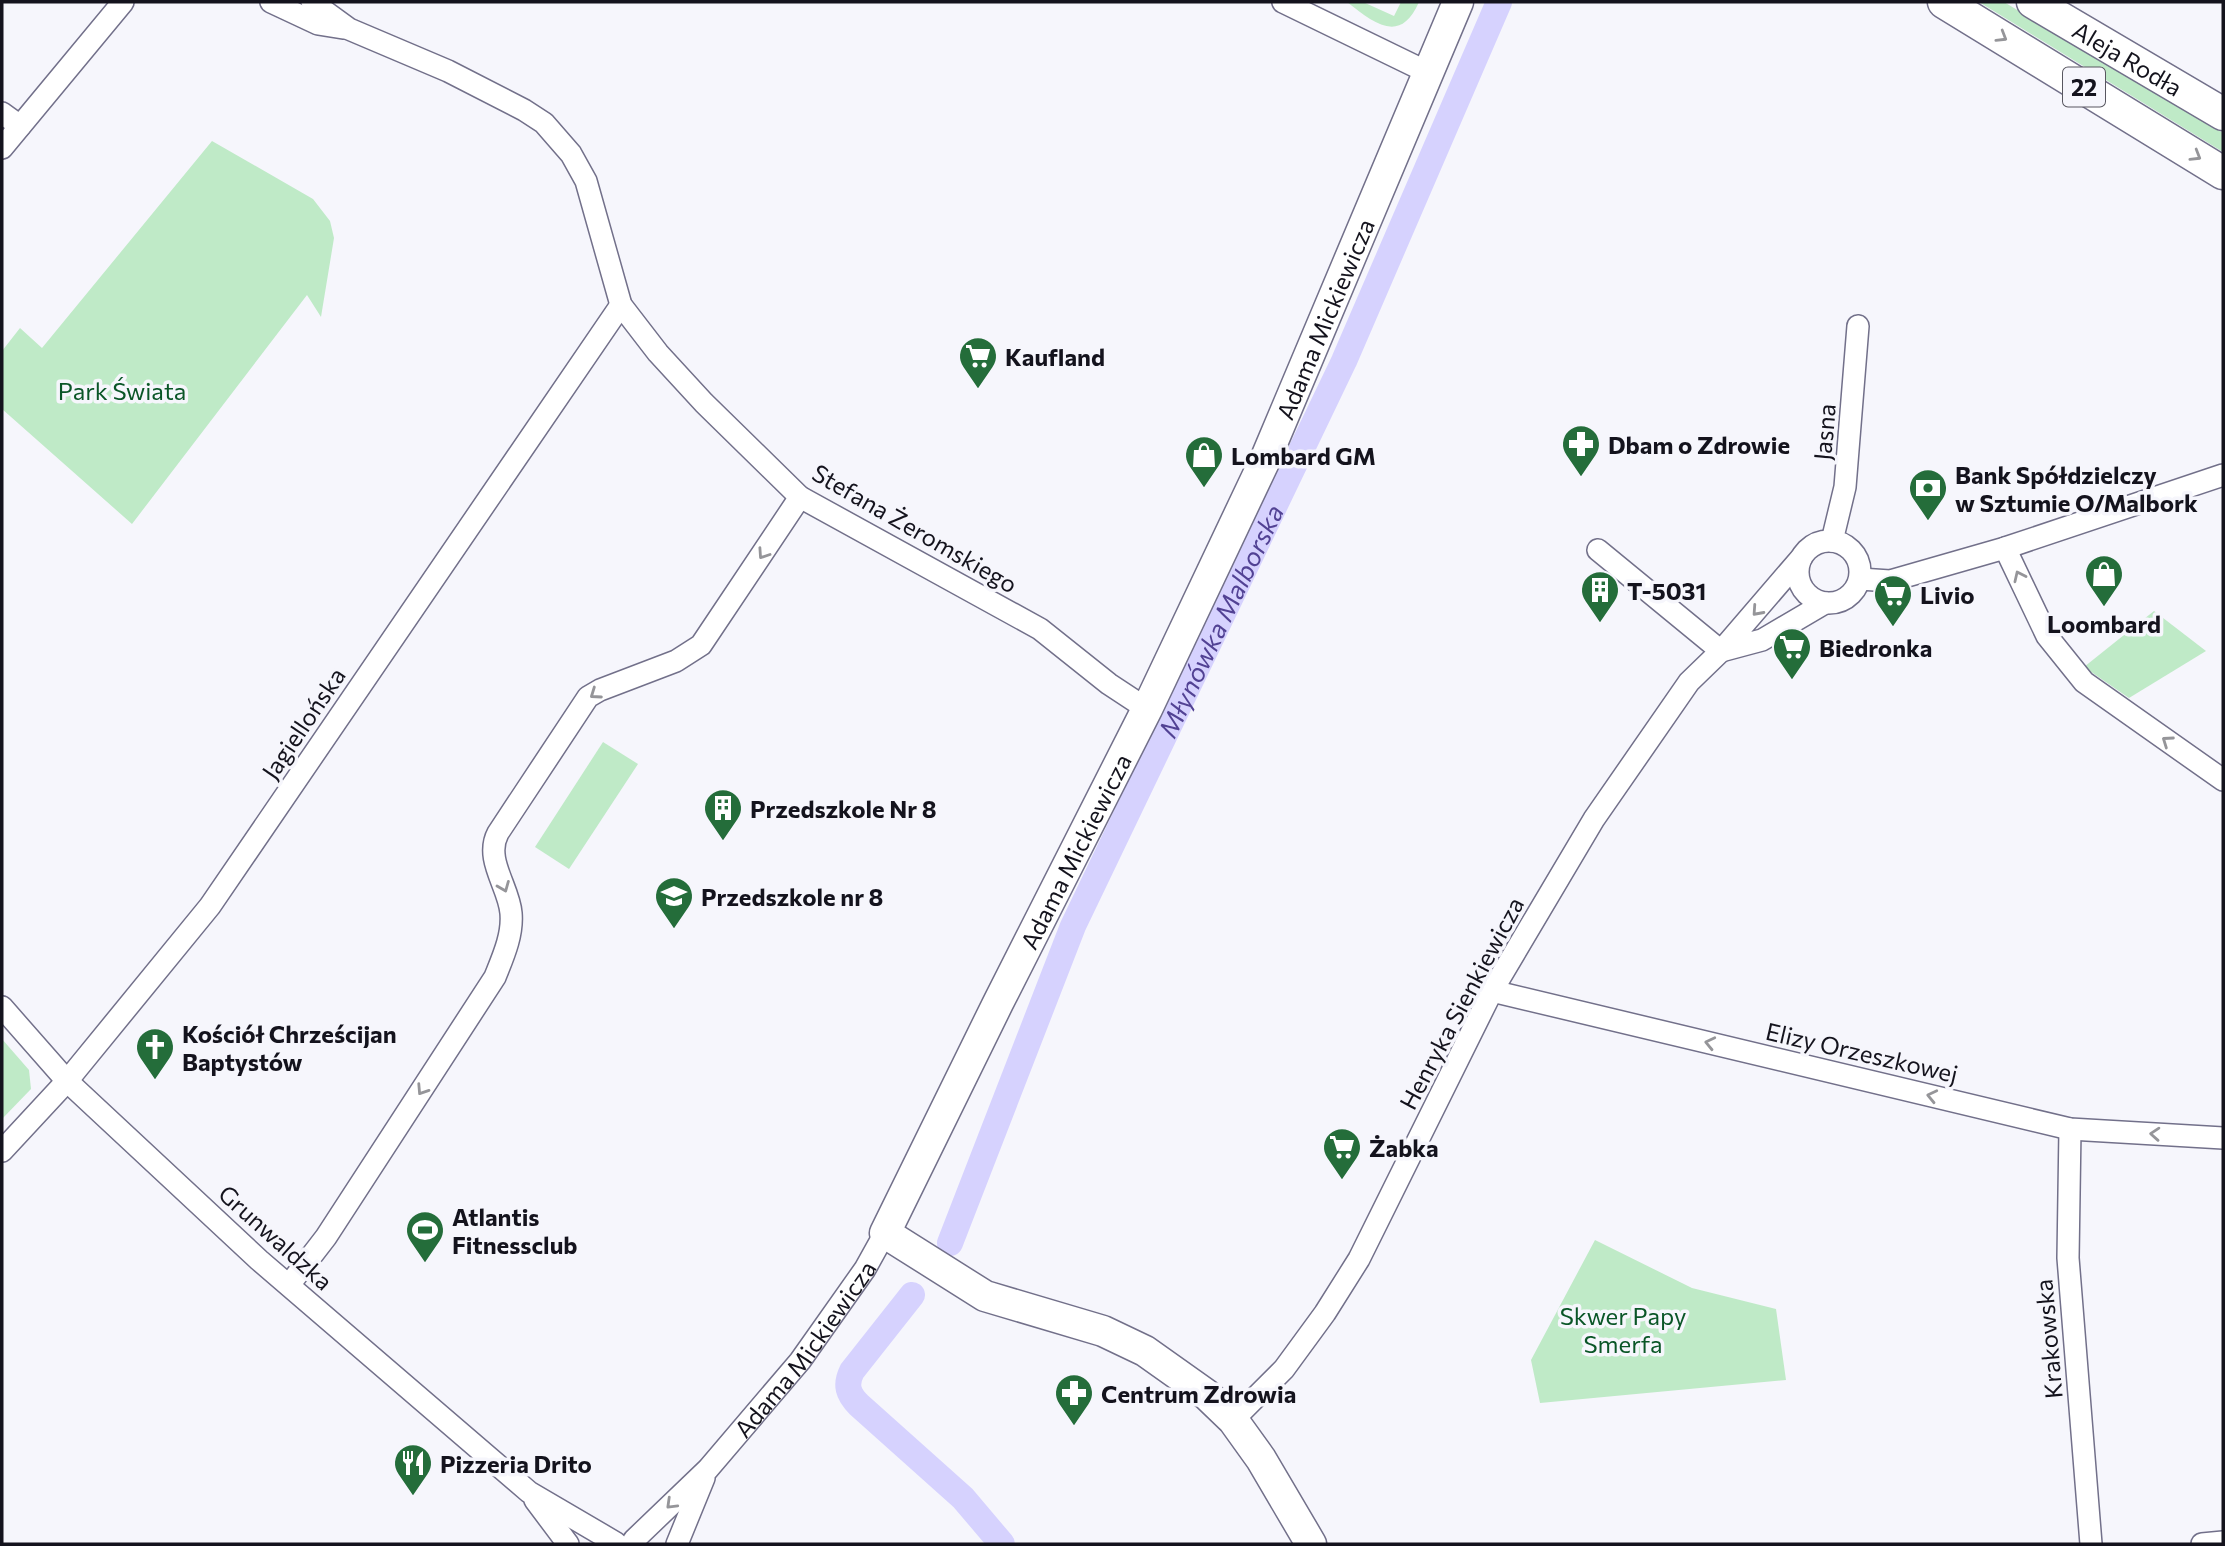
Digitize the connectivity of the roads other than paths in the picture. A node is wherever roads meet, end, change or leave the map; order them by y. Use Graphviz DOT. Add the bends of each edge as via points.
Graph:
graph roads {
  1 [pos="124,2"];
  2 [pos="271,2"];
  3 [pos="312,2"];
  4 [pos="1283,2"];
  5 [pos="1458,2"];
  6 [pos="1944,2"];
  7 [pos="2033,2"];
  8 [pos="349,29"];
  9 [pos="1427,72"];
  10 [pos="2,113"];
  11 [pos="2223,114"];
  12 [pos="20,126"];
  13 [pos="2,148"];
  14 [pos="2223,173"];
  15 [pos="621,304"];
  16 [pos="1858,326"];
  17 [pos="2223,475"];
  18 [pos="800,497"];
  19 [pos="1832,541"];
  20 [pos="2006,548"];
  21 [pos="1598,550"];
  22 [pos="1801,558"];
  23 [pos="1860,579"];
  24 [pos="1825,603"];
  25 [pos="1721,651"];
  26 [pos="1147,709"];
  27 [pos="2223,780"];
  28 [pos="1492,991"];
  29 [pos="2,1007"];
  30 [pos="67,1081"];
  31 [pos="2070,1129"];
  32 [pos="2223,1138"];
  33 [pos="2,1150"];
  34 [pos="885,1233"];
  35 [pos="289,1285"];
  36 [pos="1233,1420"];
  37 [pos="708,1469"];
  38 [pos="529,1492"];
  39 [pos="2223,1542"];
  40 [pos="629,1543"];
  41 [pos="568,1544"];
  42 [pos="677,1544"];
  43 [pos="1311,1544"];
  44 [pos="2091,1544"];
  45 [pos="2202,1544"];
  1 -- 12 [label="street"];
  2 -- 8 [label="street, Stefana Żeromskiego" via="318,24"];
  3 -- 8 [label="street, Stefana Żeromskiego"];
  4 -- 9 [label="street"];
  5 -- 9 [label="street, Adama Mickiewicza"];
  6 -- 14 [label="main road, Aleja Rodła / 22, one-way"];
  7 -- 11 [label="main road, Aleja Rodła / 22"];
  8 -- 15 [label="street, Stefana Żeromskiego" via="448,71 544,123 571,154 586,181"];
  9 -- 26 [label="street, Adama Mickiewicza" via="1280,428"];
  10 -- 12 [label="street"];
  12 -- 13 [label="street"];
  15 -- 18 [label="street, Stefana Żeromskiego" via="704,403"];
  15 -- 30 [label="street, Jagiellońska" via="210,906"];
  16 -- 19 [label="street, Jasna" via="1847,476"];
  17 -- 20 [label="street"];
  18 -- 26 [label="street, Stefana Żeromskiego" via="1040,629"];
  18 -- 35 [label="street, one-way" via="701,645 676,661 588,697 498,833 494,853 512,916 495,977 326,1237"];
  19 -- 22 [label="street" via="1814,545"];
  19 -- 23 [label="street" via="1854,554"];
  20 -- 23 [label="street" via="1890,581"];
  27 -- 20 [label="street, one-way" via="2084,682 2047,636"];
  21 -- 25 [label="street"];
  22 -- 24 [label="street" via="1798,571 1803,589"];
  22 -- 25 [label="street, Henryka Sienkiewicza, one-way"];
  23 -- 24 [label="street" via="1850,596"];
  24 -- 25 [label="street, Henryka Sienkiewicza" via="1762,640"];
  25 -- 28 [label="street, Henryka Sienkiewicza" via="1689,682 1647,739"];
  26 -- 34 [label="street, Adama Mickiewicza"];
  31 -- 28 [label="street, Elizy Orzeszkowej, one-way"];
  28 -- 36 [label="street, Henryka Sienkiewicza" via="1359,1259 1283,1369"];
  29 -- 30 [label="street, Grunwaldzka"];
  30 -- 33 [label="street, Jagiellońska"];
  30 -- 35 [label="street, Grunwaldzka"];
  32 -- 31 [label="street, Elizy Orzeszkowej, one-way"];
  31 -- 44 [label="street, Krakowska" via="2068,1258"];
  34 -- 36 [label="street" via="985,1296 1102,1331 1145,1351 1207,1395"];
  34 -- 37 [label="street, Adama Mickiewicza" via="800,1360"];
  35 -- 38 [label="street, Grunwaldzka"];
  36 -- 43 [label="street"];
  37 -- 40 [label="street, Adama Mickiewicza, one-way"];
  37 -- 42 [label="street, Adama Mickiewicza"];
  38 -- 40 [label="street, Grunwaldzka"];
  38 -- 41 [label="street, Grunwaldzka"];
  39 -- 45 [label="street"];
}
